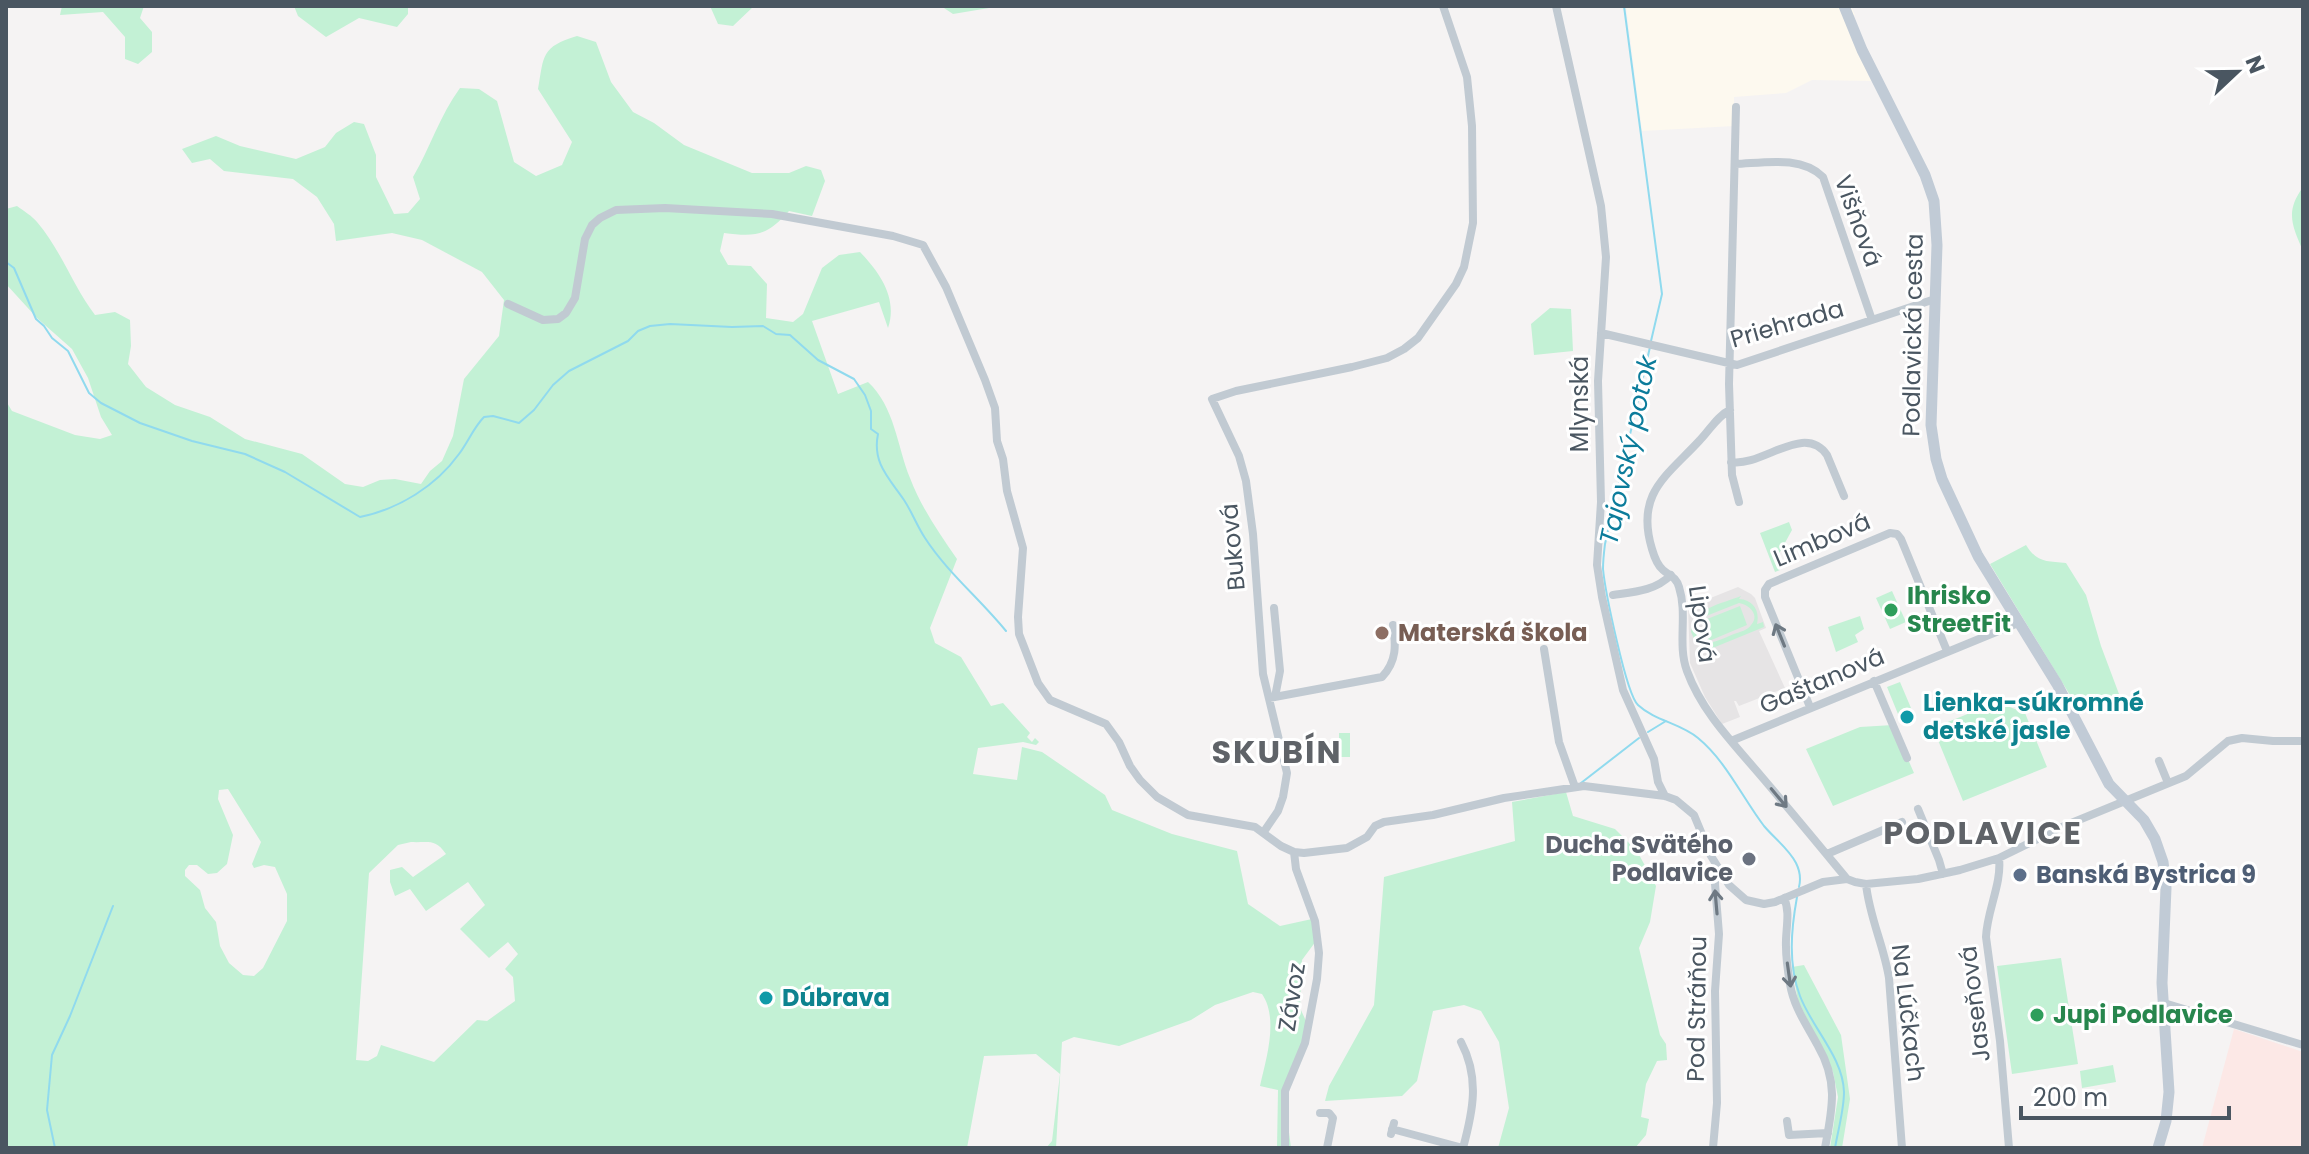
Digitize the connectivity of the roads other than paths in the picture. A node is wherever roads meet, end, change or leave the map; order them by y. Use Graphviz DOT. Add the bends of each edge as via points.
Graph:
graph roads {
  1 [pos="1443,6"];
  2 [pos="1556,6"];
  3 [pos="1844,6"];
  4 [pos="1736,107"];
  5 [pos="1735,164"];
  6 [pos="1935,299"];
  7 [pos="508,304"];
  8 [pos="1872,320"];
  9 [pos="1601,333"];
  10 [pos="1730,365"];
  11 [pos="1730,410"];
  12 [pos="1731,462"];
  13 [pos="1844,496"];
  14 [pos="1739,502"];
  15 [pos="1671,575"];
  16 [pos="1613,595"];
  17 [pos="1274,608"];
  18 [pos="2018,623"];
  19 [pos="1393,625"];
  20 [pos="1544,649"];
  21 [pos="1947,651"];
  22 [pos="1874,681"];
  23 [pos="1272,697"];
  24 [pos="1810,707"];
  25 [pos="1731,741"];
  26 [pos="2303,741"];
  27 [pos="1907,758"];
  28 [pos="2159,761"];
  29 [pos="2168,783"];
  30 [pos="1575,787"];
  31 [pos="1665,796"];
  32 [pos="2125,801"];
  33 [pos="1918,809"];
  34 [pos="1902,822"];
  35 [pos="1263,833"];
  36 [pos="1294,852"];
  37 [pos="1827,854"];
  38 [pos="1999,858"];
  39 [pos="1719,871"];
  40 [pos="1943,874"];
  41 [pos="1847,879"];
  42 [pos="1866,884"];
  43 [pos="1788,896"];
  44 [pos="2164,1003"];
  45 [pos="1461,1042"];
  46 [pos="2303,1045"];
  47 [pos="1320,1113"];
  48 [pos="1787,1121"];
  49 [pos="1393,1129"];
  50 [pos="1828,1133"];
  51 [pos="1285,1148"];
  52 [pos="1327,1148"];
  53 [pos="1463,1148"];
  54 [pos="1713,1148"];
  55 [pos="1825,1148"];
  56 [pos="1902,1148"];
  57 [pos="2009,1148"];
  58 [pos="2158,1148"];
  1 -- 23 [label="street, Buková" via="1469,96 1473,223 1456,284 1418,338 1387,358 1212,399 1246,481 1263,674"];
  2 -- 9 [label="street, Mlynská" via="1604,222"];
  3 -- 6 [label="main road, Podlavická cesta" via="1930,188 1937,228"];
  4 -- 5 [label="street"];
  5 -- 8 [label="street, Višňová" via="1796,163 1823,177"];
  5 -- 10 [label="street"];
  6 -- 8 [label="street, Priehrada"];
  6 -- 18 [label="main road, Podlavická cesta" via="1931,425 1936,459 1964,530"];
  7 -- 35 [label="street" via="543,320 566,313 575,298 585,239 592,225 616,210 772,214 923,245 998,421 997,441 1023,548 1019,634 1043,693 1058,705 1106,724 1134,774 1177,810"];
  8 -- 10 [label="street, Priehrada"];
  9 -- 10 [label="street, Priehrada"];
  9 -- 31 [label="street, Mlynská" via="1597,565 1623,690"];
  10 -- 11 [label="street"];
  11 -- 12 [label="street"];
  11 -- 15 [label="street, Lipová" via="1669,471 1649,506 1654,555"];
  12 -- 13 [label="street" via="1813,442 1827,455"];
  12 -- 14 [label="street"];
  15 -- 16 [label="street" via="1652,588"];
  15 -- 25 [label="street, Lipová" via="1682,601 1685,667 1705,707"];
  17 -- 23 [label="street, Buková" via="1280,671"];
  18 -- 21 [label="street, Gaštanová"];
  18 -- 32 [label="main road, Podlavická cesta" via="2056,682 2109,784"];
  19 -- 23 [label="street" via="1396,653 1382,677"];
  20 -- 30 [label="street" via="1559,742"];
  21 -- 22 [label="street, Gaštanová"];
  24 -- 21 [label="street, Limbová, one-way" via="1765,590 1890,533 1901,539"];
  22 -- 24 [label="street, Gaštanová"];
  22 -- 27 [label="street"];
  23 -- 35 [label="street, Buková" via="1287,783 1278,811"];
  24 -- 25 [label="street, Gaštanová"];
  25 -- 37 [label="street, Lipová, one-way"];
  26 -- 29 [label="street" via="2228,741 2190,773"];
  28 -- 29 [label="street"];
  29 -- 32 [label="street"];
  30 -- 31 [label="street"];
  30 -- 36 [label="street" via="1384,822 1347,848"];
  31 -- 39 [label="street" via="1694,815"];
  32 -- 38 [label="street"];
  32 -- 44 [label="main road, Podlavická cesta" via="2144,820 2163,862"];
  33 -- 40 [label="street"];
  34 -- 37 [label="street"];
  35 -- 36 [label="street"];
  36 -- 51 [label="street, Závoz" via="1319,953 1305,1043 1285,1091"];
  37 -- 41 [label="street, Lipová"];
  38 -- 40 [label="street"];
  38 -- 57 [label="street, Jaseňová" via="1986,937"];
  39 -- 43 [label="street" via="1746,900 1764,904"];
  54 -- 39 [label="street, Pod Stráňou, one-way"];
  40 -- 42 [label="street"];
  41 -- 42 [label="street"];
  41 -- 43 [label="street"];
  42 -- 56 [label="street, Na Lúčkach" via="1889,978"];
  43 -- 50 [label="street, one-way" via="1791,989 1832,1081"];
  44 -- 46 [label="street"];
  44 -- 58 [label="main road, Podlavická cesta" via="2169,1092"];
  45 -- 53 [label="street" via="1474,1095"];
  47 -- 52 [label="street" via="1333,1118"];
  48 -- 50 [label="street" via="1789,1137"];
  49 -- 53 [label="street"];
  50 -- 55 [label="street"];
}
